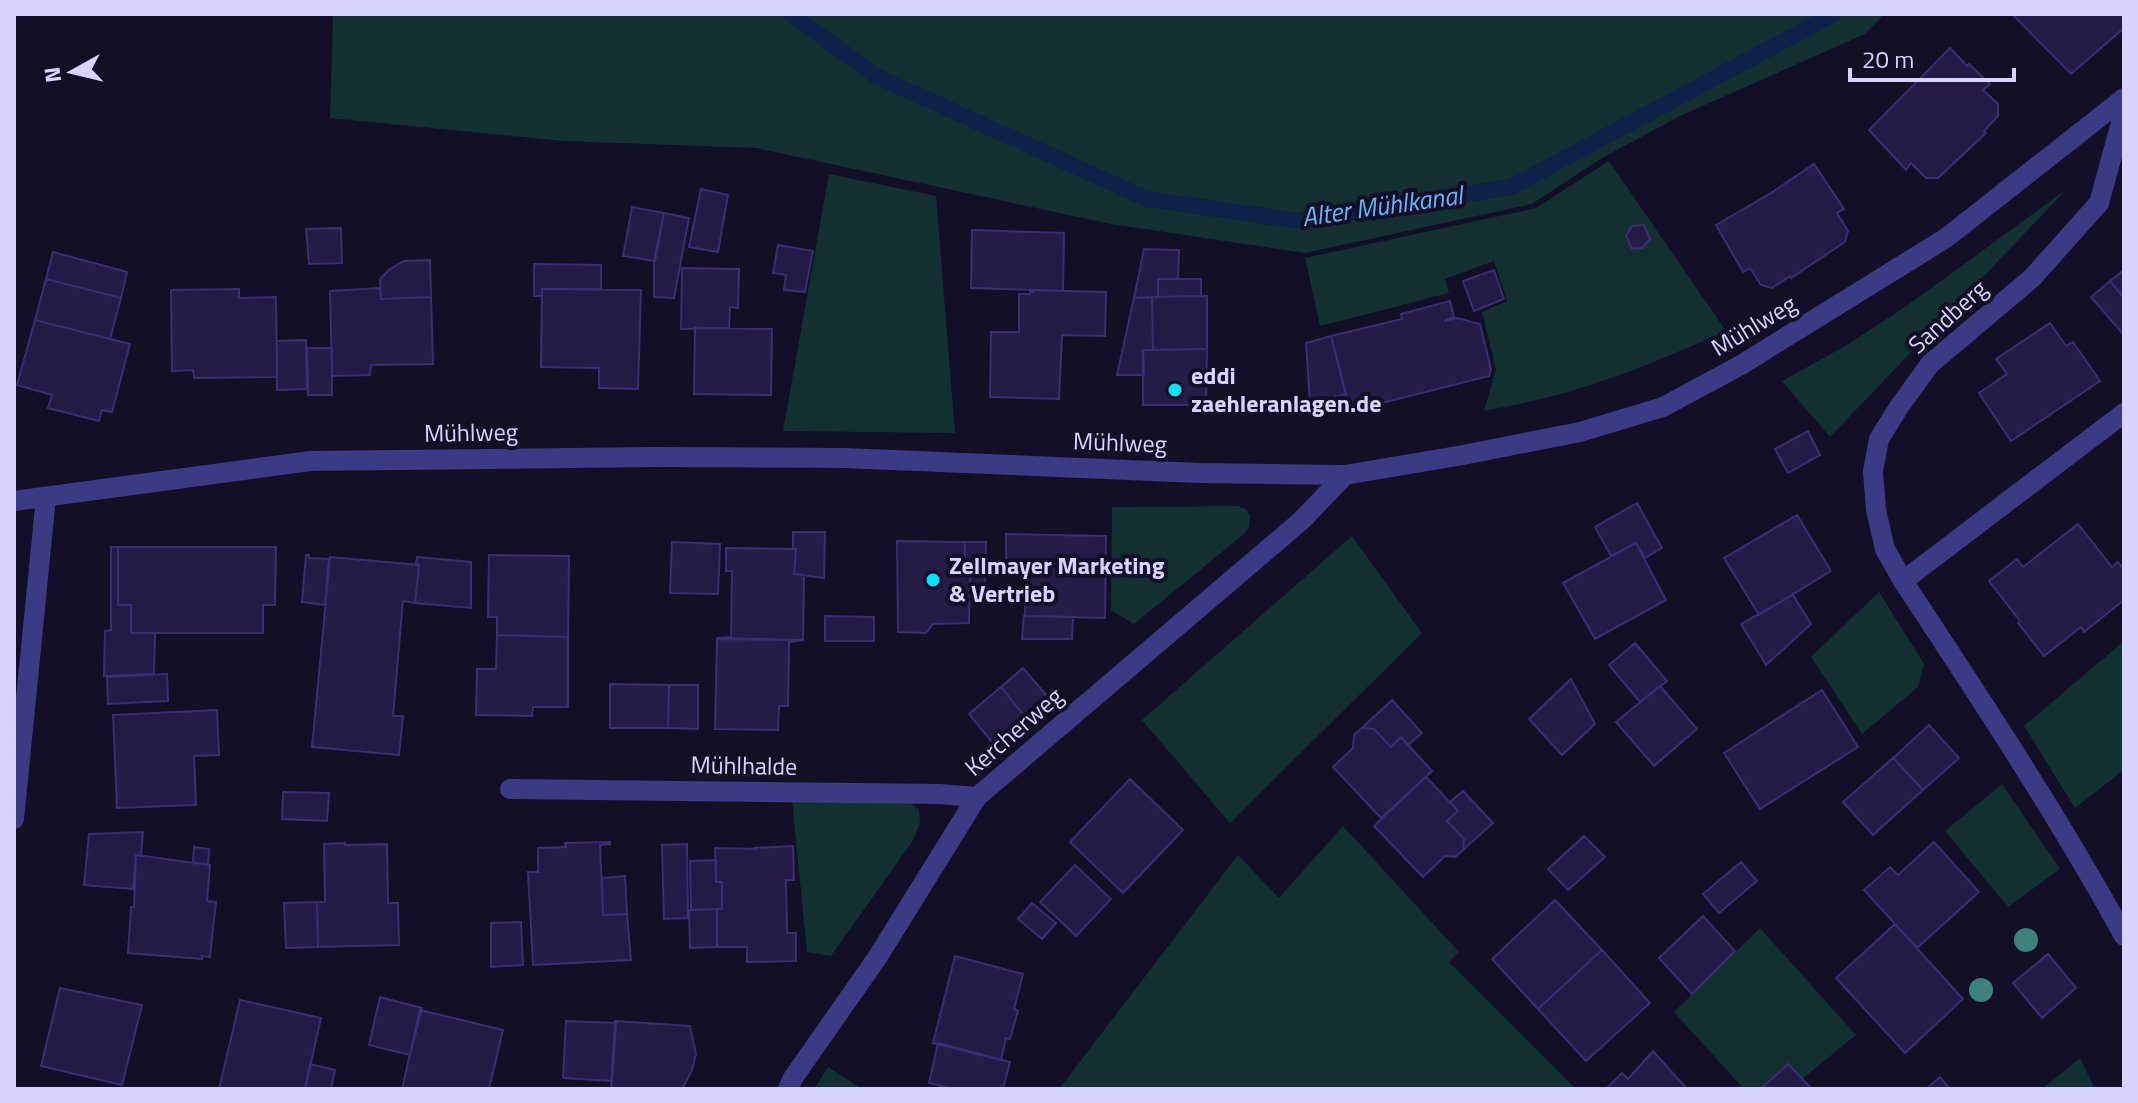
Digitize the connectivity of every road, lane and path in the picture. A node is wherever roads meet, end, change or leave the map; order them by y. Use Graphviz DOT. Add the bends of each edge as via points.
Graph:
graph roads {
  1 [pos="2124,98"];
  2 [pos="2124,112"];
  3 [pos="2124,413"];
  4 [pos="1345,475"];
  5 [pos="46,497"];
  6 [pos="14,501"];
  7 [pos="1903,581"];
  8 [pos="510,789"];
  9 [pos="977,797"];
  10 [pos="14,819"];
  11 [pos="2124,936"];
  12 [pos="788,1089"];
  1 -- 4 [label="street, Mühlweg" via="1946,238 1663,407 1580,432"];
  2 -- 7 [label="street, Sandberg" via="2099,203 2032,278 1930,364 1879,439 1873,471 1876,510 1885,549"];
  3 -- 7 [label="street"];
  4 -- 5 [label="street, Mühlweg" via="845,458 310,461"];
  4 -- 9 [label="street, Kercherweg" via="1302,520"];
  5 -- 6 [label="street, Mühlweg"];
  5 -- 10 [label="street"];
  7 -- 11 [label="street, Sandberg" via="2013,748"];
  8 -- 9 [label="street, Mühlhalde"];
  9 -- 12 [label="street, Kercherweg"];
}
